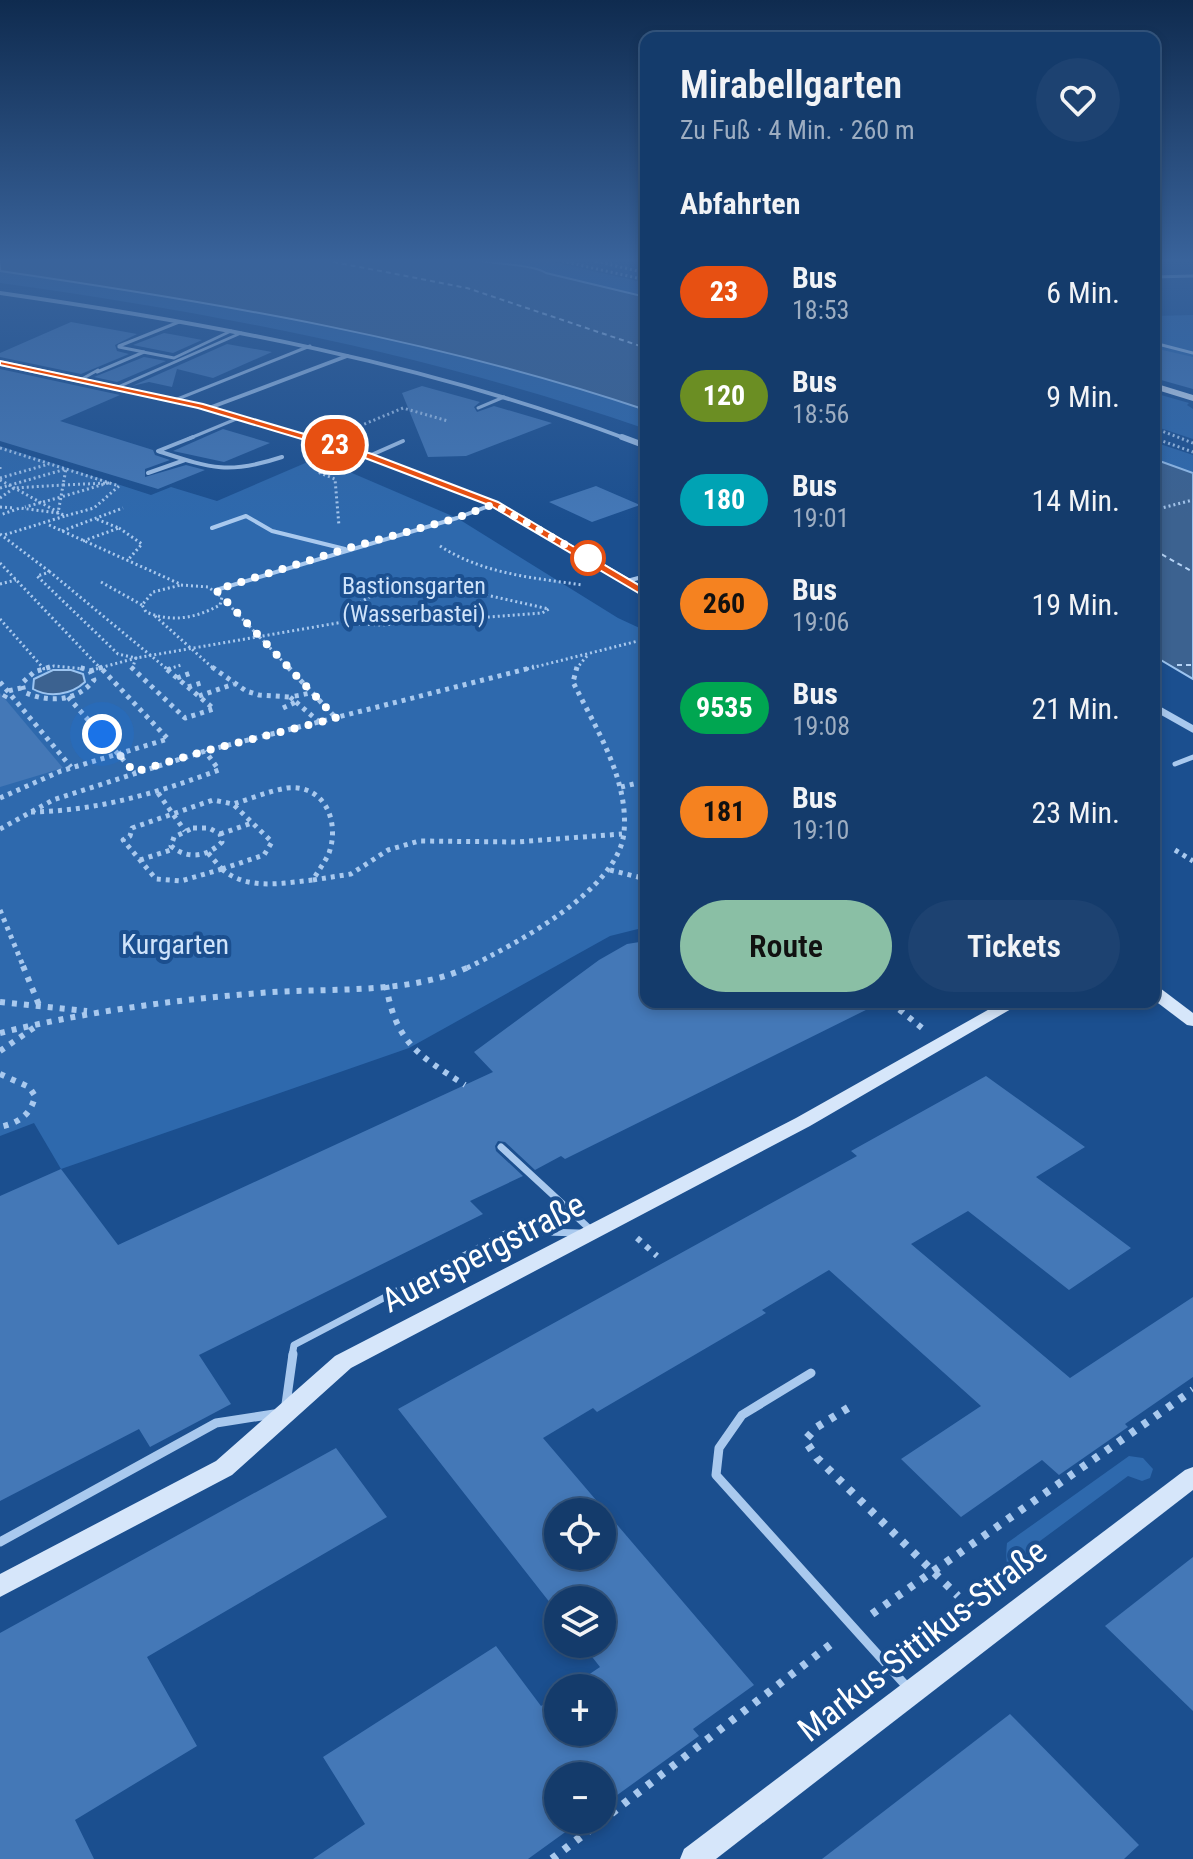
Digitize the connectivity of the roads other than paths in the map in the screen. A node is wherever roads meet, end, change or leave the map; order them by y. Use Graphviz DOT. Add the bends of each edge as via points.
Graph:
graph roads {
  1 [pos="120,347"];
  2 [pos="198,347"];
  3 [pos="210,347"];
  4 [pos="308,347"];
  5 [pos="313,347"];
  6 [pos="1169,347"];
  7 [pos="143,352"];
  8 [pos="1193,353"];
  9 [pos="349,355"];
  10 [pos="0,363"];
  11 [pos="80,380"];
  12 [pos="118,387"];
  13 [pos="1160,388"];
  14 [pos="504,397"];
  15 [pos="1193,398"];
  16 [pos="175,400"];
  17 [pos="209,408"];
  18 [pos="478,408"];
  19 [pos="241,417"];
  20 [pos="403,441"];
  21 [pos="640,444"];
  22 [pos="369,456"];
  23 [pos="282,457"];
  24 [pos="185,460"];
  25 [pos="148,473"];
  26 [pos="494,504"];
  27 [pos="212,528"];
  28 [pos="345,549"];
  29 [pos="640,578"];
  30 [pos="627,581"];
  31 [pos="640,589"];
  32 [pos="216,590"];
  33 [pos="1160,710"];
  34 [pos="1193,729"];
  35 [pos="1193,757"];
  36 [pos="1175,764"];
  37 [pos="1160,996"];
  38 [pos="1004,1008"];
  39 [pos="1193,1021"];
  40 [pos="501,1147"];
  41 [pos="595,1233"];
  42 [pos="811,1373"];
  43 [pos="285,1412"];
  44 [pos="1193,1477"];
  45 [pos="0,1542"];
  46 [pos="0,1586"];
  47 [pos="913,1693"];
  48 [pos="694,1859"];
  1 -- 7 [label="lane"];
  2 -- 7 [label="lane" via="174,358"];
  3 -- 12 [label="lane"];
  4 -- 16 [label="lane"];
  5 -- 9 [label="street"];
  6 -- 8 [label="lane"];
  7 -- 11 [label="lane"];
  9 -- 14 [label="street"];
  9 -- 17 [label="street"];
  10 -- 11 [label="main road"];
  11 -- 12 [label="main road"];
  12 -- 16 [label="main road"];
  13 -- 15 [label="main road"];
  14 -- 18 [label="lane"];
  14 -- 21 [label="street"];
  16 -- 17 [label="main road"];
  17 -- 19 [label="main road"];
  19 -- 22 [label="main road"];
  19 -- 24 [label="lane" via="158,451"];
  20 -- 22 [label="lane"];
  22 -- 26 [label="main road"];
  23 -- 24 [label="lane" via="223,472"];
  24 -- 25 [label="lane"];
  26 -- 28 [label="lane"];
  26 -- 30 [label="main road"];
  27 -- 28 [label="lane" via="246,516 272,531"];
  28 -- 32 [label="lane"];
  29 -- 30 [label="lane"];
  30 -- 31 [label="main road"];
  33 -- 34 [label="street"];
  35 -- 36 [label="lane"];
  37 -- 39 [label="main road"];
  38 -- 41 [label="main road, Auerspergstraße"];
  40 -- 41 [label="lane"];
  41 -- 43 [label="main road, Auerspergstraße" via="343,1362"];
  41 -- 43 [label="lane" via="511,1231 294,1345"];
  42 -- 47 [label="lane" via="742,1415 719,1448 716,1475"];
  43 -- 45 [label="lane" via="216,1423"];
  43 -- 46 [label="main road, Auerspergstraße" via="224,1468"];
  44 -- 47 [label="main road, Markus-Sittikus-Straße"];
  47 -- 48 [label="main road, Markus-Sittikus-Straße"];
}
